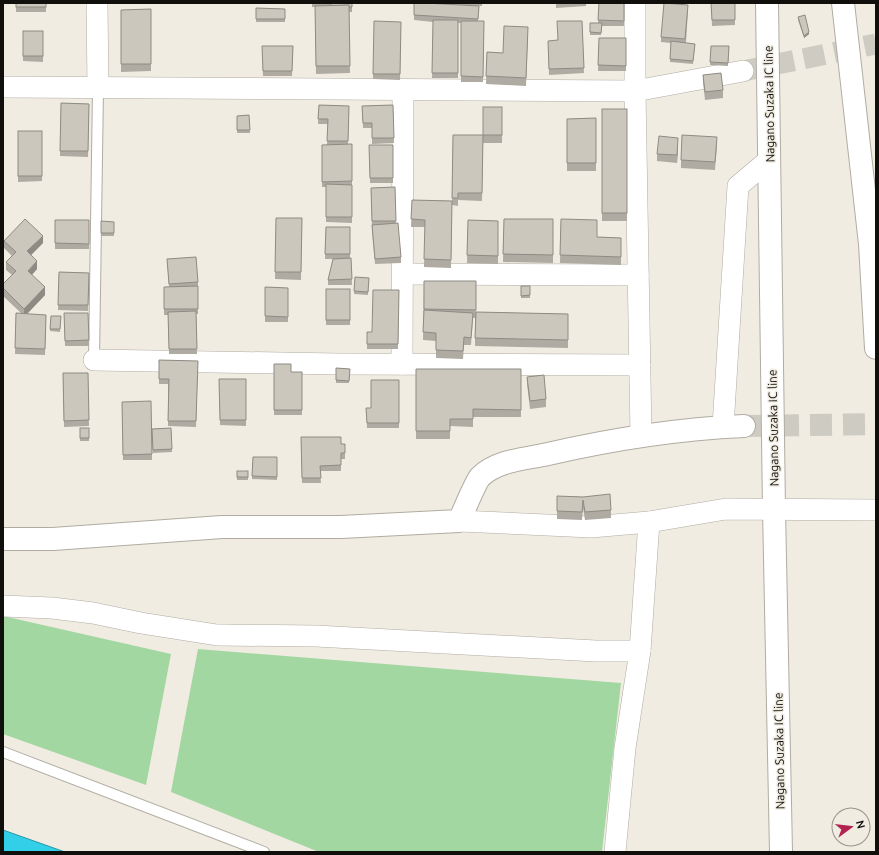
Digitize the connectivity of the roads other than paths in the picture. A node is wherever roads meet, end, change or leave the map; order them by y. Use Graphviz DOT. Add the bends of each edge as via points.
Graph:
graph roads {
  1 [pos="97,3"];
  2 [pos="635,3"];
  3 [pos="767,3"];
  4 [pos="843,3"];
  5 [pos="743,71"];
  6 [pos="3,87"];
  7 [pos="98,89"];
  8 [pos="403,90"];
  9 [pos="635,91"];
  10 [pos="769,160"];
  11 [pos="403,274"];
  12 [pos="638,275"];
  13 [pos="876,348"];
  14 [pos="94,360"];
  15 [pos="402,364"];
  16 [pos="640,365"];
  17 [pos="733,427"];
  18 [pos="641,435"];
  19 [pos="876,510"];
  20 [pos="774,519"];
  21 [pos="459,521"];
  22 [pos="649,522"];
  23 [pos="3,539"];
  24 [pos="3,606"];
  25 [pos="640,651"];
  26 [pos="3,752"];
  27 [pos="264,852"];
  28 [pos="615,852"];
  29 [pos="781,852"];
  1 -- 7 [label="street"];
  2 -- 9 [label="street"];
  3 -- 10 [label="main road, Nagano Suzaka IC line"];
  4 -- 13 [label="main road" via="870,244"];
  5 -- 9 [label="street"];
  6 -- 7 [label="street"];
  7 -- 8 [label="street"];
  7 -- 14 [label="lane"];
  8 -- 9 [label="street"];
  8 -- 11 [label="street"];
  9 -- 12 [label="street"];
  10 -- 17 [label="street" via="738,186"];
  10 -- 20 [label="main road, Nagano Suzaka IC line"];
  11 -- 12 [label="street"];
  11 -- 15 [label="street"];
  12 -- 16 [label="street"];
  14 -- 15 [label="street"];
  15 -- 16 [label="street"];
  16 -- 18 [label="street"];
  17 -- 18 [label="main road"];
  18 -- 21 [label="main road" via="499,464 479,478"];
  19 -- 20 [label="street"];
  20 -- 22 [label="street" via="726,509"];
  20 -- 29 [label="main road, Nagano Suzaka IC line"];
  21 -- 22 [label="street" via="591,527"];
  21 -- 23 [label="main road" via="342,527 222,526 53,539"];
  22 -- 25 [label="street"];
  24 -- 25 [label="street" via="93,613 217,635 316,636 596,651"];
  25 -- 28 [label="street" via="625,748"];
  26 -- 27 [label="lane"];
}
